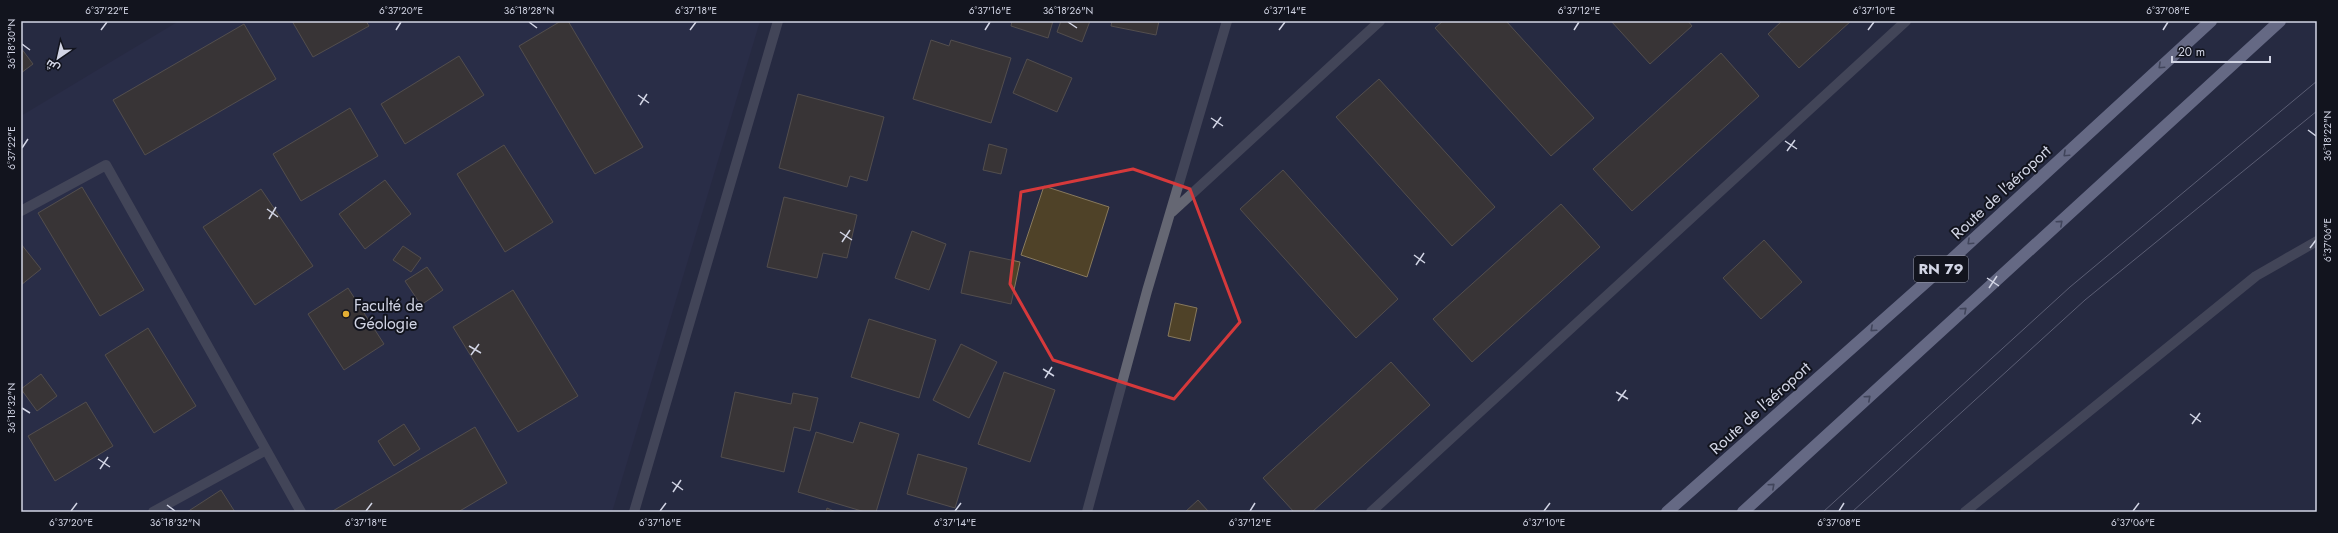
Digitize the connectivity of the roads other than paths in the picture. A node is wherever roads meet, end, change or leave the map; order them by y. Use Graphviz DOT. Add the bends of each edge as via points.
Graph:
graph roads {
  1 [pos="778,21"];
  2 [pos="1227,21"];
  3 [pos="1380,21"];
  4 [pos="1906,21"];
  5 [pos="2211,21"];
  6 [pos="2280,21"];
  7 [pos="21,211"];
  8 [pos="1171,212"];
  9 [pos="2317,241"];
  10 [pos="266,450"];
  11 [pos="153,512"];
  12 [pos="302,512"];
  13 [pos="634,512"];
  14 [pos="1087,512"];
  15 [pos="1371,512"];
  16 [pos="1667,512"];
  17 [pos="1743,512"];
  18 [pos="1965,512"];
  1 -- 13 [label="street"];
  2 -- 8 [label="street"];
  3 -- 8 [label="street"];
  4 -- 15 [label="street"];
  5 -- 16 [label="highway, Route de l'aéroport / RN 79, one-way" via="1952,259"];
  17 -- 6 [label="highway, RN 79, one-way"];
  7 -- 10 [label="street" via="106,165"];
  8 -- 14 [label="street"];
  9 -- 18 [label="street" via="2256,276"];
  10 -- 11 [label="street"];
  10 -- 12 [label="street"];
}
